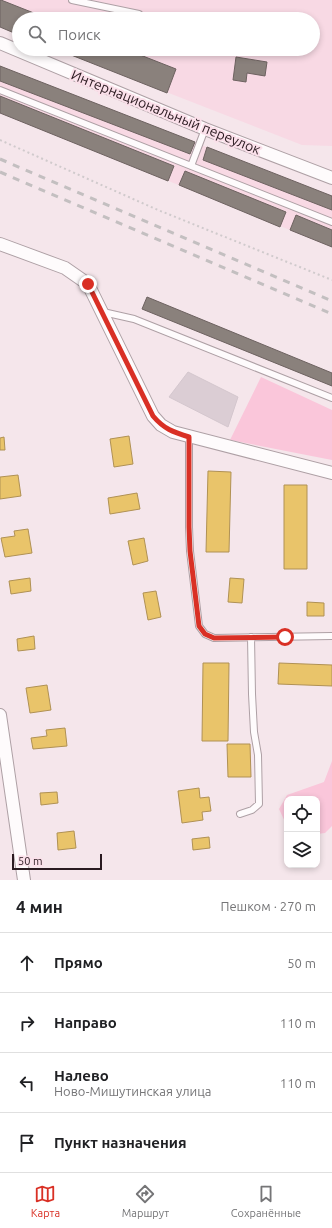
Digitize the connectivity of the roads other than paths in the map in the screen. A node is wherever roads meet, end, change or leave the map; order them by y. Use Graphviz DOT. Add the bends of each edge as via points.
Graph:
graph roads {
  1 [pos="72,0"];
  2 [pos="129,12"];
  3 [pos="0,44"];
  4 [pos="12,49"];
  5 [pos="29,56"];
  6 [pos="0,90"];
  7 [pos="205,129"];
  8 [pos="191,166"];
  9 [pos="332,178"];
  10 [pos="332,222"];
  11 [pos="0,244"];
  12 [pos="103,312"];
  13 [pos="332,398"];
  14 [pos="189,437"];
  15 [pos="332,473"];
  16 [pos="332,636"];
  17 [pos="251,638"];
  18 [pos="0,715"];
  19 [pos="240,814"];
  20 [pos="24,880"];
  1 -- 2 [label="lane"];
  3 -- 4 [label="street, Интернациональный переулок"];
  5 -- 7 [label="street, Интернациональный переулок"];
  6 -- 8 [label="lane"];
  7 -- 8 [label="lane"];
  7 -- 9 [label="street, Интернациональный переулок"];
  8 -- 10 [label="lane"];
  11 -- 12 [label="street" via="65,268 88,284"];
  12 -- 13 [label="lane" via="134,319"];
  12 -- 14 [label="street" via="153,416 161,425"];
  14 -- 15 [label="street"];
  14 -- 17 [label="lane" via="189,533 199,626 205,634 214,638"];
  16 -- 17 [label="lane"];
  17 -- 19 [label="lane" via="259,804 252,810"];
  18 -- 20 [label="street"];
}
